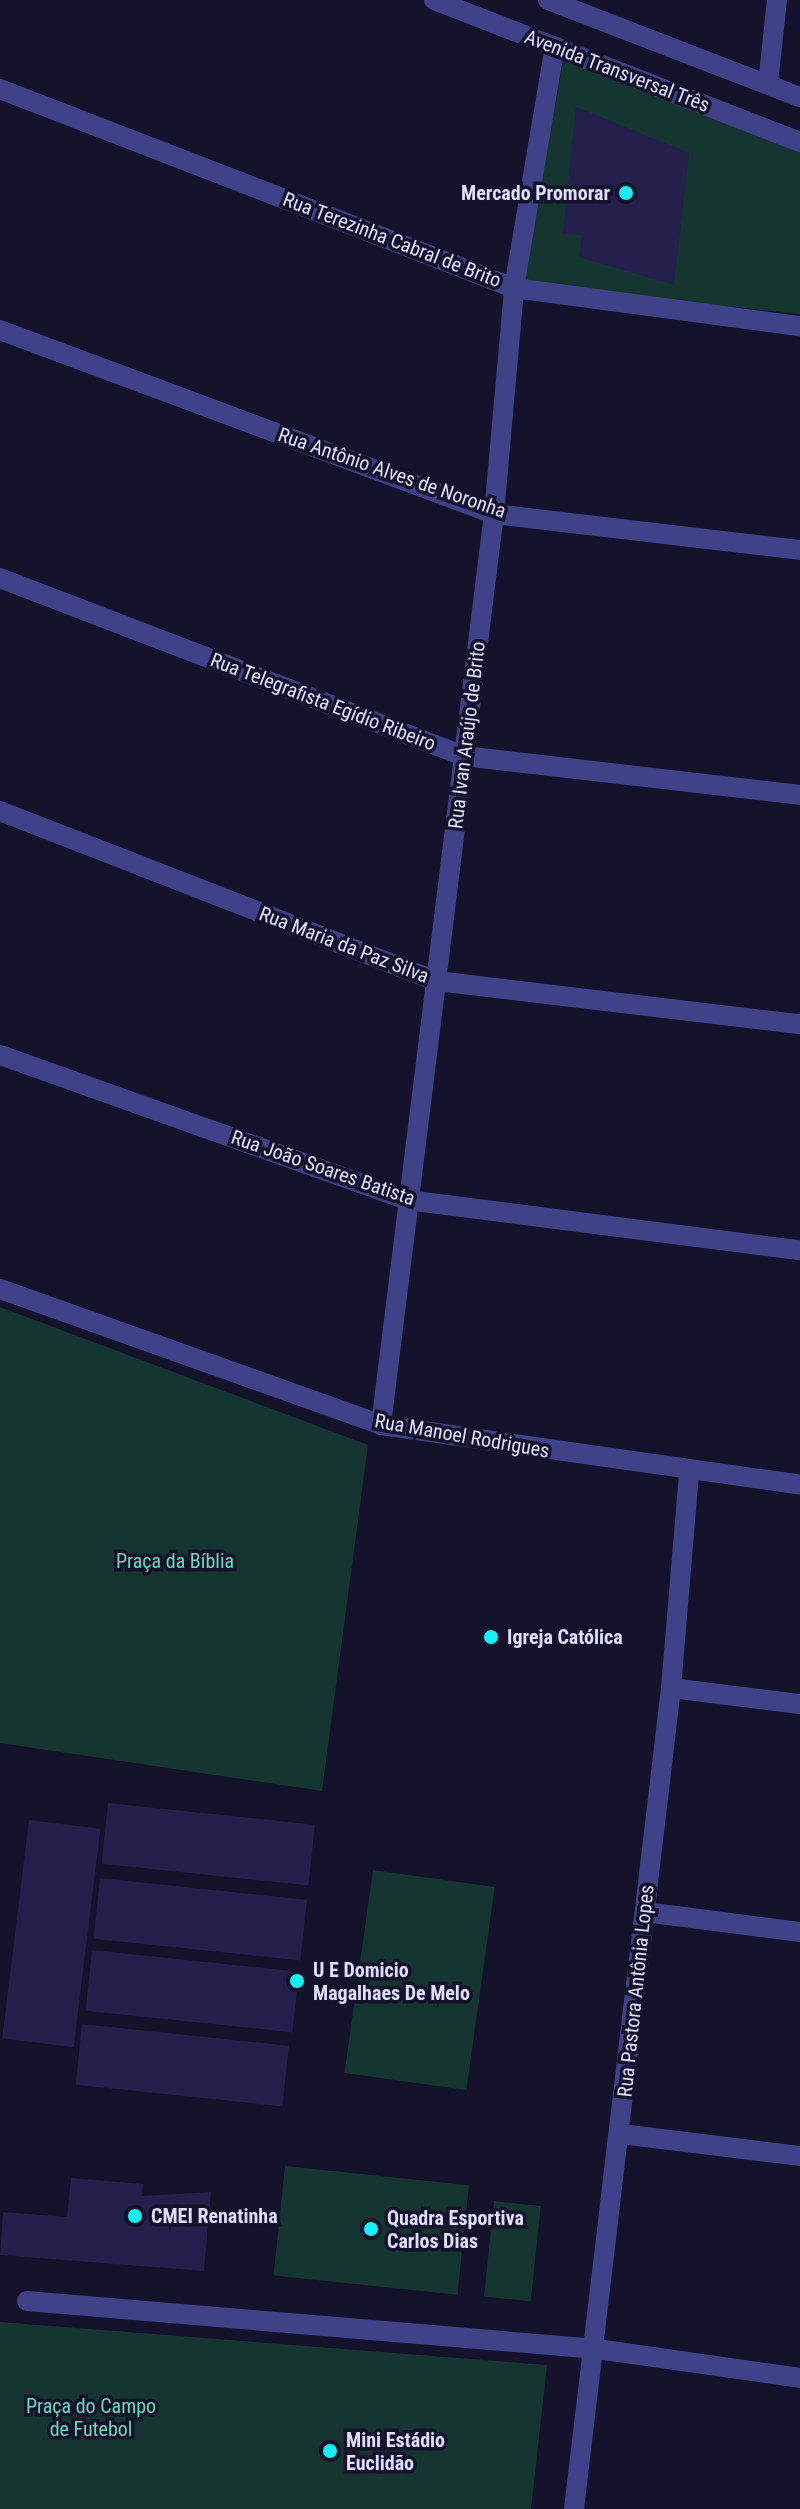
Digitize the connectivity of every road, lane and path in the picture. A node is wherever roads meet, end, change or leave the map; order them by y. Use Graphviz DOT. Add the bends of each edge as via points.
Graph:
graph roads {
  1 [pos="435,0"];
  2 [pos="548,0"];
  3 [pos="777,0"];
  4 [pos="555,46"];
  5 [pos="768,84"];
  6 [pos="0,89"];
  7 [pos="800,97"];
  8 [pos="800,142"];
  9 [pos="514,288"];
  10 [pos="800,326"];
  11 [pos="0,330"];
  12 [pos="494,514"];
  13 [pos="800,550"];
  14 [pos="0,578"];
  15 [pos="464,756"];
  16 [pos="800,795"];
  17 [pos="0,811"];
  18 [pos="437,981"];
  19 [pos="800,1024"];
  20 [pos="0,1055"];
  21 [pos="407,1200"];
  22 [pos="800,1250"];
  23 [pos="0,1289"];
  24 [pos="381,1425"];
  25 [pos="689,1473"];
  26 [pos="800,1485"];
  27 [pos="671,1688"];
  28 [pos="800,1704"];
  29 [pos="645,1912"];
  30 [pos="800,1932"];
  31 [pos="621,2134"];
  32 [pos="800,2156"];
  33 [pos="27,2301"];
  34 [pos="597,2349"];
  35 [pos="800,2378"];
  36 [pos="574,2509"];
  1 -- 4 [label="street, Avenida Transversal Três"];
  2 -- 5 [label="street, Avenida Transversal Três"];
  3 -- 5 [label="street"];
  4 -- 8 [label="street, Avenida Transversal Três"];
  4 -- 9 [label="street, Rua Ivan Araújo de Brito"];
  5 -- 7 [label="street, Avenida Transversal Três"];
  6 -- 9 [label="street, Rua Terezinha Cabral de Brito"];
  9 -- 10 [label="street, Rua Terezinha Cabral de Brito"];
  9 -- 12 [label="street, Rua Ivan Araújo de Brito"];
  11 -- 12 [label="street, Rua Antônio Alves de Noronha"];
  12 -- 13 [label="street, Rua Antônio Alves de Noronha"];
  12 -- 15 [label="street, Rua Ivan Araújo de Brito"];
  14 -- 15 [label="street, Rua Telegrafista Egídio Ribeiro"];
  15 -- 16 [label="street, Rua Telegrafista Egídio Ribeiro"];
  15 -- 18 [label="street, Rua Ivan Araújo de Brito"];
  17 -- 18 [label="street, Rua Maria da Paz Silva"];
  18 -- 19 [label="street, Rua Maria da Paz Silva"];
  18 -- 21 [label="street, Rua Ivan Araújo de Brito"];
  20 -- 21 [label="street, Rua João Soares Batista"];
  21 -- 22 [label="street, Rua João Soares Batista"];
  21 -- 24 [label="street, Rua Ivan Araújo de Brito"];
  23 -- 24 [label="street, Rua Manoel Rodrigues"];
  24 -- 25 [label="street, Rua Manoel Rodrigues"];
  25 -- 26 [label="street, Rua Manoel Rodrigues"];
  25 -- 27 [label="street, Rua Pastora Antônia Lopes"];
  27 -- 28 [label="street"];
  27 -- 29 [label="street, Rua Pastora Antônia Lopes"];
  29 -- 30 [label="street"];
  29 -- 31 [label="street, Rua Pastora Antônia Lopes"];
  31 -- 32 [label="street"];
  31 -- 34 [label="street, Rua Pastora Antônia Lopes"];
  33 -- 34 [label="street"];
  34 -- 35 [label="street"];
  34 -- 36 [label="street, Rua Pastora Antônia Lopes"];
}
